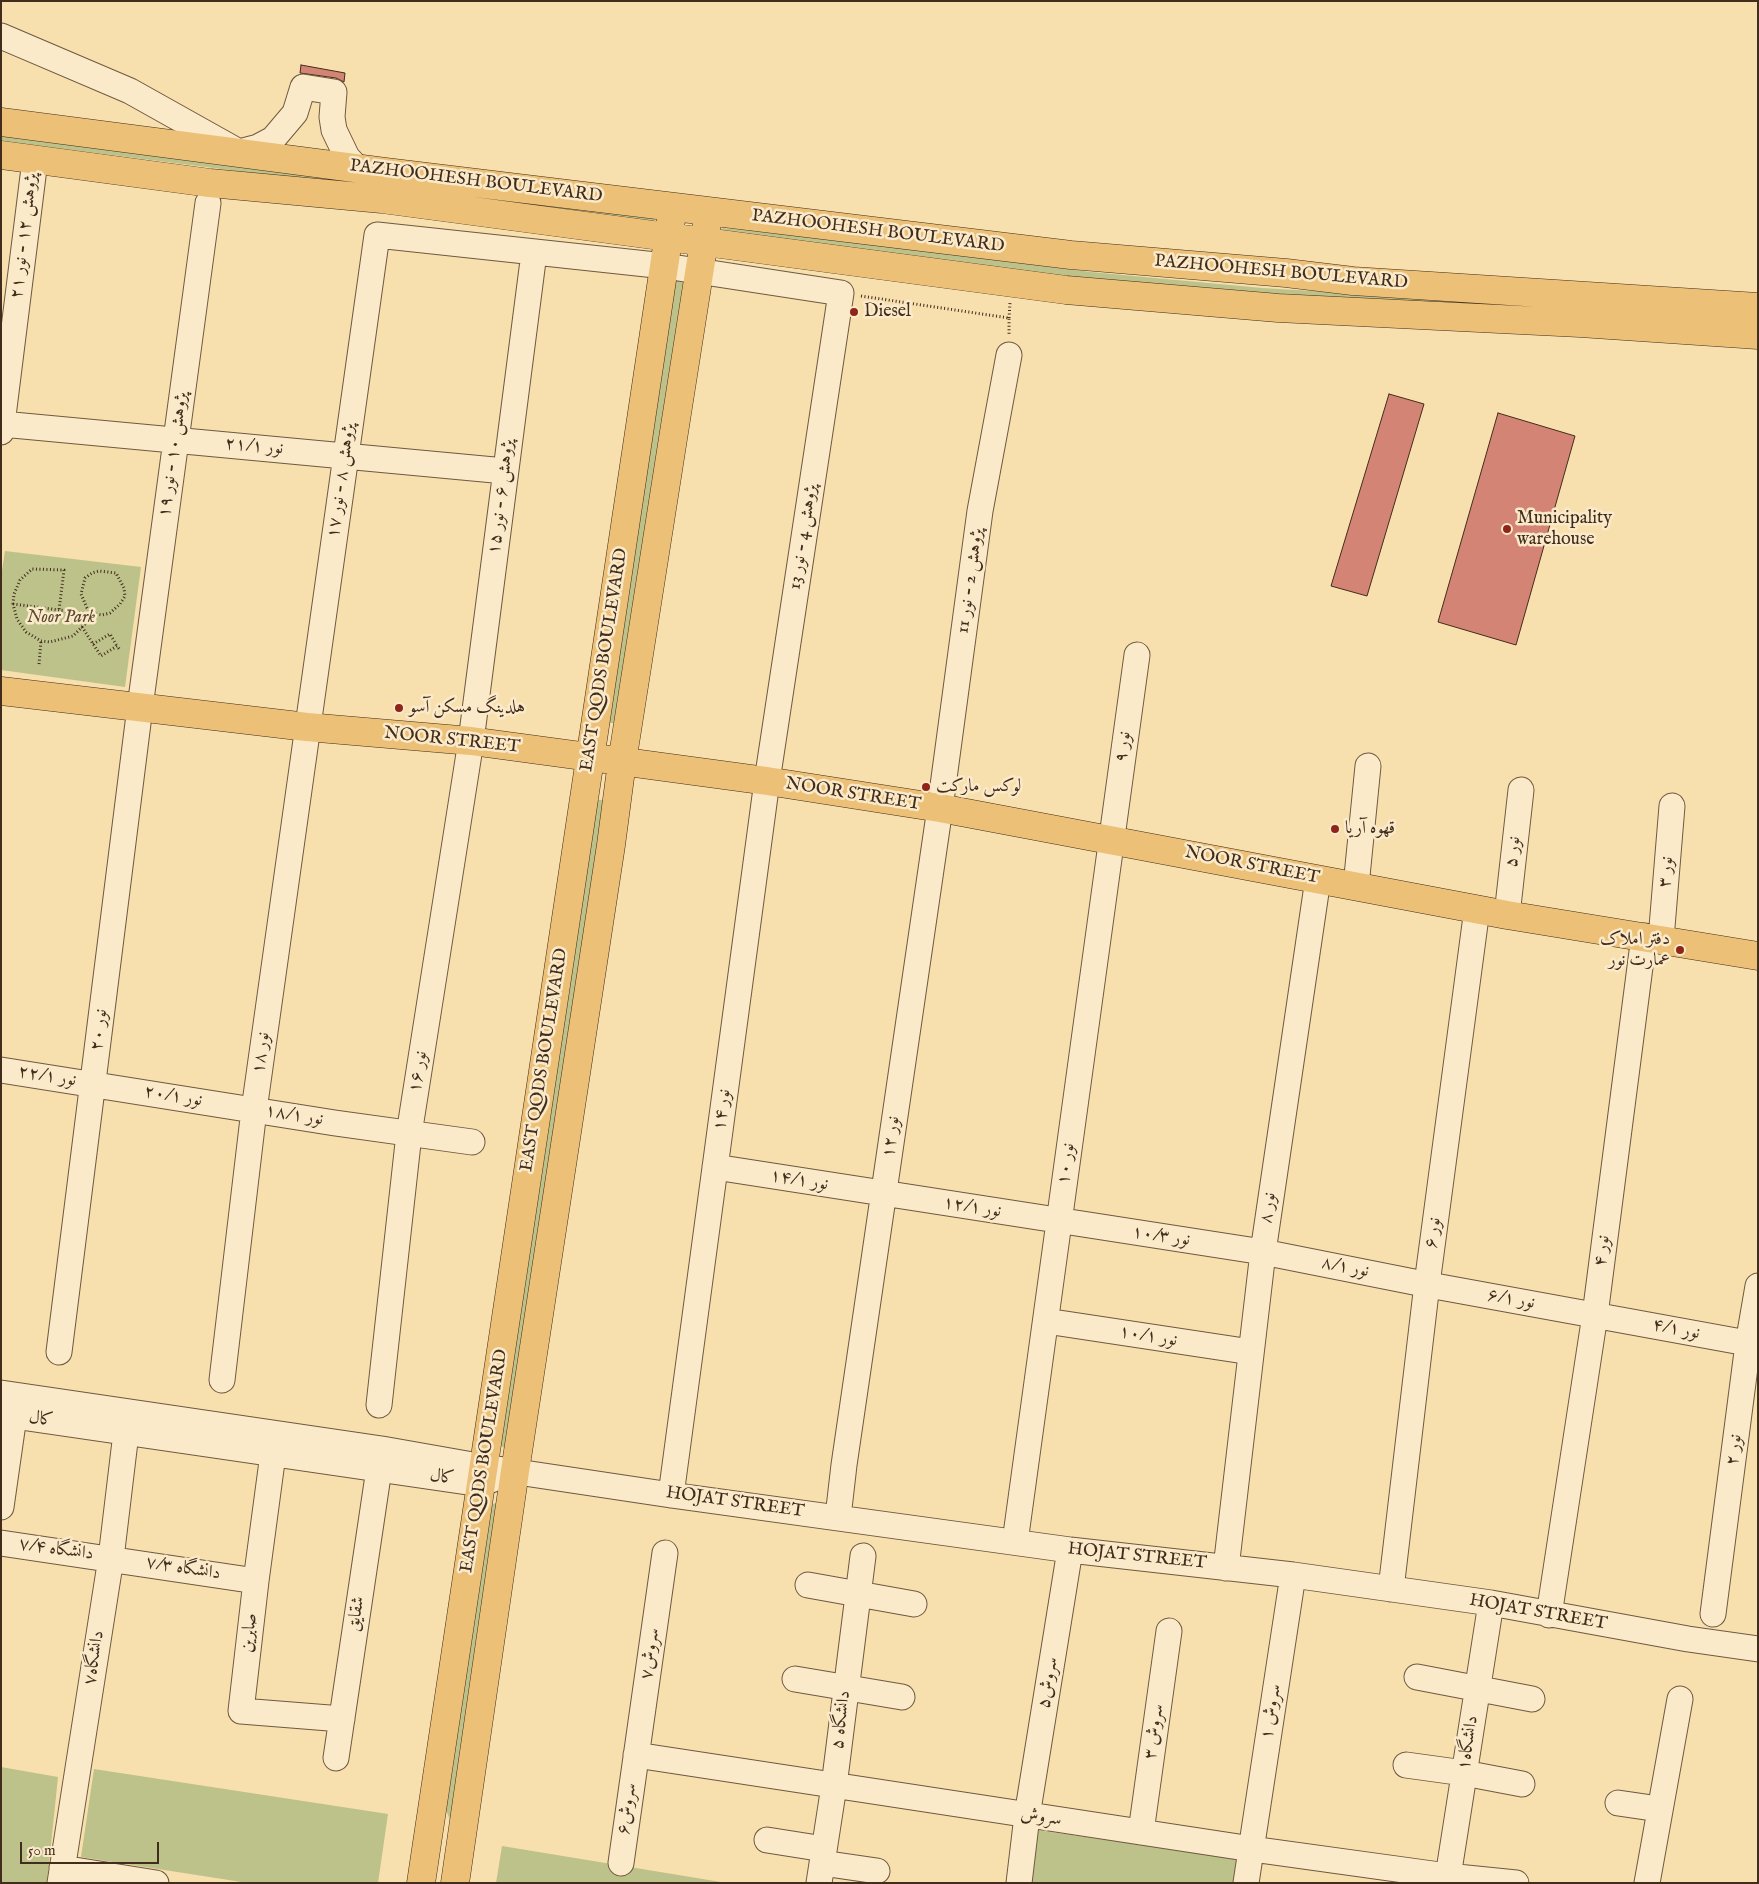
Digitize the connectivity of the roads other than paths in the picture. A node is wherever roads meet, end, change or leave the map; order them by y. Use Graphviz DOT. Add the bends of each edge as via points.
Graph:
graph roads {
  1 [pos="1,36"];
  2 [pos="1,122"];
  3 [pos="239,152"];
  4 [pos="1,156"];
  5 [pos="35,160"];
  6 [pos="358,169"];
  7 [pos="208,203"];
  8 [pos="673,206"];
  9 [pos="709,211"];
  10 [pos="669,237"];
  11 [pos="705,241"];
  12 [pos="534,253"];
  13 [pos="665,266"];
  14 [pos="700,272"];
  15 [pos="1758,307"];
  16 [pos="1758,335"];
  17 [pos="1008,355"];
  18 [pos="2,428"];
  19 [pos="176,440"];
  20 [pos="346,456"];
  21 [pos="505,471"];
  22 [pos="1137,655"];
  23 [pos="1,691"];
  24 [pos="140,707"];
  25 [pos="307,728"];
  26 [pos="471,741"];
  27 [pos="591,757"];
  28 [pos="622,762"];
  29 [pos="1368,766"];
  30 [pos="767,782"];
  31 [pos="1521,790"];
  32 [pos="1672,806"];
  33 [pos="940,808"];
  34 [pos="1111,839"];
  35 [pos="1318,879"];
  36 [pos="1356,886"];
  37 [pos="1477,909"];
  38 [pos="1507,915"];
  39 [pos="1653,938"];
  40 [pos="1758,956"];
  41 [pos="1,1070"];
  42 [pos="93,1084"];
  43 [pos="254,1110"];
  44 [pos="409,1134"];
  45 [pos="472,1142"];
  46 [pos="715,1168"];
  47 [pos="884,1194"];
  48 [pos="1059,1222"];
  49 [pos="1262,1252"];
  50 [pos="1427,1284"];
  51 [pos="1758,1286"];
  52 [pos="1595,1315"];
  53 [pos="1046,1321"];
  54 [pos="1753,1344"];
  55 [pos="59,1352"];
  56 [pos="1251,1352"];
  57 [pos="222,1380"];
  58 [pos="1,1393"];
  59 [pos="379,1405"];
  60 [pos="8,1415"];
  61 [pos="126,1433"];
  62 [pos="273,1454"];
  63 [pos="379,1470"];
  64 [pos="514,1471"];
  65 [pos="483,1475"];
  66 [pos="671,1495"];
  67 [pos="1,1507"];
  68 [pos="838,1517"];
  69 [pos="1,1542"];
  70 [pos="1015,1542"];
  71 [pos="1070,1550"];
  72 [pos="665,1553"];
  73 [pos="863,1556"];
  74 [pos="110,1558"];
  75 [pos="1226,1568"];
  76 [pos="1293,1575"];
  77 [pos="256,1581"];
  78 [pos="808,1585"];
  79 [pos="1391,1589"];
  80 [pos="859,1594"];
  81 [pos="1491,1603"];
  82 [pos="914,1604"];
  83 [pos="1713,1614"];
  84 [pos="1549,1615"];
  85 [pos="1169,1631"];
  86 [pos="1758,1649"];
  87 [pos="1417,1677"];
  88 [pos="794,1679"];
  89 [pos="846,1686"];
  90 [pos="1477,1689"];
  91 [pos="902,1696"];
  92 [pos="1532,1699"];
  93 [pos="1680,1699"];
  94 [pos="342,1719"];
  95 [pos="636,1755"];
  96 [pos="336,1758"];
  97 [pos="1406,1765"];
  98 [pos="1464,1773"];
  99 [pos="1522,1784"];
  100 [pos="834,1786"];
  101 [pos="1618,1803"];
  102 [pos="1659,1809"];
  103 [pos="1027,1816"];
  104 [pos="1141,1832"];
  105 [pos="767,1840"];
  106 [pos="1252,1849"];
  107 [pos="621,1863"];
  108 [pos="821,1865"];
  109 [pos="877,1870"];
  110 [pos="61,1875"];
  111 [pos="1447,1879"];
  112 [pos="156,1883"];
  113 [pos="421,1883"];
  114 [pos="455,1883"];
  115 [pos="1019,1883"];
  116 [pos="1246,1883"];
  117 [pos="1516,1883"];
  118 [pos="1647,1883"];
  1 -- 3 [label="street" via="130,91"];
  2 -- 3 [label="main road, PAZHOOHESH BOULEVARD"];
  3 -- 6 [label="main road, PAZHOOHESH BOULEVARD"];
  3 -- 6 [label="street" via="273,139 296,113 303,87 334,92 334,130 347,157"];
  4 -- 5 [label="main road, PAZHOOHESH BOULEVARD"];
  5 -- 10 [label="main road, PAZHOOHESH BOULEVARD" via="210,183 382,199"];
  5 -- 18 [label="street, پژوهش ۱۲ - نور ۲۱"];
  6 -- 8 [label="main road, PAZHOOHESH BOULEVARD"];
  7 -- 19 [label="street, پژوهش ۱۰ - نور ۱۹"];
  8 -- 9 [label="main road, PAZHOOHESH BOULEVARD"];
  8 -- 10 [label="main road, EAST QODS BOULEVARD"];
  9 -- 11 [label="main road, EAST QODS BOULEVARD"];
  9 -- 15 [label="main road, PAZHOOHESH BOULEVARD" via="1071,255 1353,280"];
  10 -- 11 [label="main road, PAZHOOHESH BOULEVARD"];
  10 -- 13 [label="main road, EAST QODS BOULEVARD"];
  11 -- 14 [label="main road, EAST QODS BOULEVARD"];
  11 -- 16 [label="main road, PAZHOOHESH BOULEVARD" via="1066,290 1278,308 1580,322"];
  12 -- 13 [label="street"];
  12 -- 20 [label="street, پژوهش ۸ - نور ۱۷" via="377,235"];
  12 -- 21 [label="street, پژوهش ۶ - نور ۱۵"];
  13 -- 14 [label="street"];
  13 -- 27 [label="main road, EAST QODS BOULEVARD"];
  14 -- 28 [label="main road, EAST QODS BOULEVARD"];
  14 -- 30 [label="street, پژوهش 4 - نور 13" via="841,293"];
  17 -- 33 [label="street, پژوهش 2 - نور 11" via="980,511"];
  18 -- 19 [label="street, نور ۲۱/۱"];
  19 -- 20 [label="street, نور ۲۱/۱"];
  19 -- 24 [label="street, پژوهش ۱۰ - نور ۱۹"];
  20 -- 21 [label="street, نور ۲۱/۱"];
  20 -- 25 [label="street, پژوهش ۸ - نور ۱۷"];
  21 -- 26 [label="street, پژوهش ۶ - نور ۱۵"];
  22 -- 34 [label="street, نور ۹"];
  23 -- 24 [label="main road, NOOR STREET"];
  24 -- 25 [label="main road, NOOR STREET"];
  24 -- 42 [label="street, نور ۲۰"];
  25 -- 26 [label="main road, NOOR STREET"];
  25 -- 43 [label="street, نور ۱۸"];
  26 -- 27 [label="main road, NOOR STREET"];
  26 -- 44 [label="street, نور ۱۶"];
  27 -- 28 [label="main road, NOOR STREET"];
  27 -- 65 [label="main road, EAST QODS BOULEVARD"];
  28 -- 30 [label="main road, NOOR STREET"];
  28 -- 64 [label="main road, EAST QODS BOULEVARD"];
  29 -- 36 [label="street"];
  30 -- 33 [label="main road, NOOR STREET"];
  30 -- 46 [label="street, نور ۱۴"];
  31 -- 38 [label="street, نور ۵"];
  32 -- 39 [label="street, نور ۳"];
  33 -- 34 [label="main road, NOOR STREET"];
  33 -- 47 [label="street, نور ۱۲"];
  34 -- 35 [label="main road, NOOR STREET"];
  34 -- 48 [label="street, نور ۱۰"];
  35 -- 36 [label="main road, NOOR STREET"];
  35 -- 49 [label="street, نور ۸"];
  36 -- 37 [label="main road, NOOR STREET"];
  37 -- 38 [label="main road, NOOR STREET"];
  37 -- 50 [label="street, نور ۶"];
  38 -- 39 [label="main road, NOOR STREET"];
  39 -- 40 [label="main road, NOOR STREET"];
  39 -- 52 [label="street, نور ۴"];
  41 -- 42 [label="street, نور ۲۲/۱"];
  42 -- 43 [label="street, نور ۲۰/۱"];
  42 -- 55 [label="street, نور ۲۰"];
  43 -- 44 [label="street, نور ۱۸/۱"];
  43 -- 57 [label="street, نور ۱۸"];
  44 -- 45 [label="street, نور ۱۸/۱"];
  44 -- 59 [label="street, نور ۱۶"];
  46 -- 47 [label="street, نور ۱۴/۱"];
  46 -- 66 [label="street, نور ۱۴"];
  47 -- 48 [label="street, نور ۱۲/۱"];
  47 -- 68 [label="street, نور ۱۲"];
  48 -- 49 [label="street, نور ۱۰/۳"];
  48 -- 53 [label="street, نور ۱۰"];
  49 -- 50 [label="street, نور ۸/۱"];
  49 -- 56 [label="street, نور ۸"];
  50 -- 52 [label="street, نور ۶/۱"];
  50 -- 79 [label="street, نور ۶"];
  51 -- 54 [label="street, نور ۲"];
  52 -- 54 [label="street, نور ۴/۱"];
  52 -- 84 [label="street, نور ۴"];
  53 -- 56 [label="street, نور ۱۰/۱"];
  53 -- 70 [label="street, نور ۱۰"];
  54 -- 83 [label="street, نور ۲"];
  56 -- 75 [label="street, نور ۸"];
  58 -- 65 [label="street, کال" via="382,1449"];
  60 -- 61 [label="street, کال"];
  60 -- 67 [label="street"];
  61 -- 62 [label="street, کال"];
  61 -- 74 [label="street, دانشگاه۷"];
  62 -- 63 [label="street, کال"];
  62 -- 77 [label="street, صابرین"];
  63 -- 65 [label="street, کال"];
  63 -- 94 [label="street, شقایق"];
  64 -- 65 [label="street, کال"];
  64 -- 66 [label="street, HOJAT STREET"];
  64 -- 114 [label="main road, EAST QODS BOULEVARD"];
  65 -- 113 [label="main road, EAST QODS BOULEVARD"];
  66 -- 68 [label="street, HOJAT STREET"];
  68 -- 70 [label="street, HOJAT STREET"];
  69 -- 74 [label="street, دانشگاه ۷/۴"];
  70 -- 71 [label="street, HOJAT STREET"];
  71 -- 75 [label="street, HOJAT STREET"];
  71 -- 103 [label="street, سروش۵"];
  72 -- 95 [label="street, سروش۷"];
  73 -- 80 [label="street, دانشگاه ۵"];
  74 -- 77 [label="street, دانشگاه ۷/۳"];
  74 -- 110 [label="street, دانشگاه۷"];
  75 -- 76 [label="street, HOJAT STREET"];
  76 -- 79 [label="street, HOJAT STREET"];
  76 -- 106 [label="street, سروش ۱"];
  77 -- 94 [label="street, صابرین" via="241,1711"];
  78 -- 80 [label="street"];
  79 -- 81 [label="street, HOJAT STREET"];
  80 -- 82 [label="street"];
  80 -- 89 [label="street, دانشگاه ۵"];
  81 -- 84 [label="street, HOJAT STREET"];
  81 -- 90 [label="street, دانشگاه۱"];
  84 -- 86 [label="street, HOJAT STREET"];
  85 -- 104 [label="street, سروش ۳"];
  87 -- 90 [label="street"];
  88 -- 89 [label="street"];
  89 -- 91 [label="street"];
  89 -- 100 [label="street, دانشگاه ۵"];
  90 -- 92 [label="street"];
  90 -- 98 [label="street, دانشگاه۱"];
  93 -- 102 [label="street"];
  94 -- 96 [label="street, شقایق"];
  95 -- 100 [label="street, سروش"];
  95 -- 107 [label="street, سروش۶"];
  97 -- 98 [label="street"];
  98 -- 99 [label="street"];
  98 -- 111 [label="street, دانشگاه۱"];
  100 -- 103 [label="street, سروش"];
  100 -- 108 [label="street, دانشگاه ۵"];
  101 -- 102 [label="street"];
  102 -- 118 [label="street"];
  103 -- 104 [label="street, سروش"];
  103 -- 115 [label="street, سروش۵"];
  104 -- 106 [label="street, سروش"];
  105 -- 108 [label="street"];
  106 -- 111 [label="street, سروش"];
  106 -- 116 [label="street, سروش ۱"];
  108 -- 109 [label="street"];
  110 -- 112 [label="street"];
  111 -- 117 [label="street, سروش"];
}
